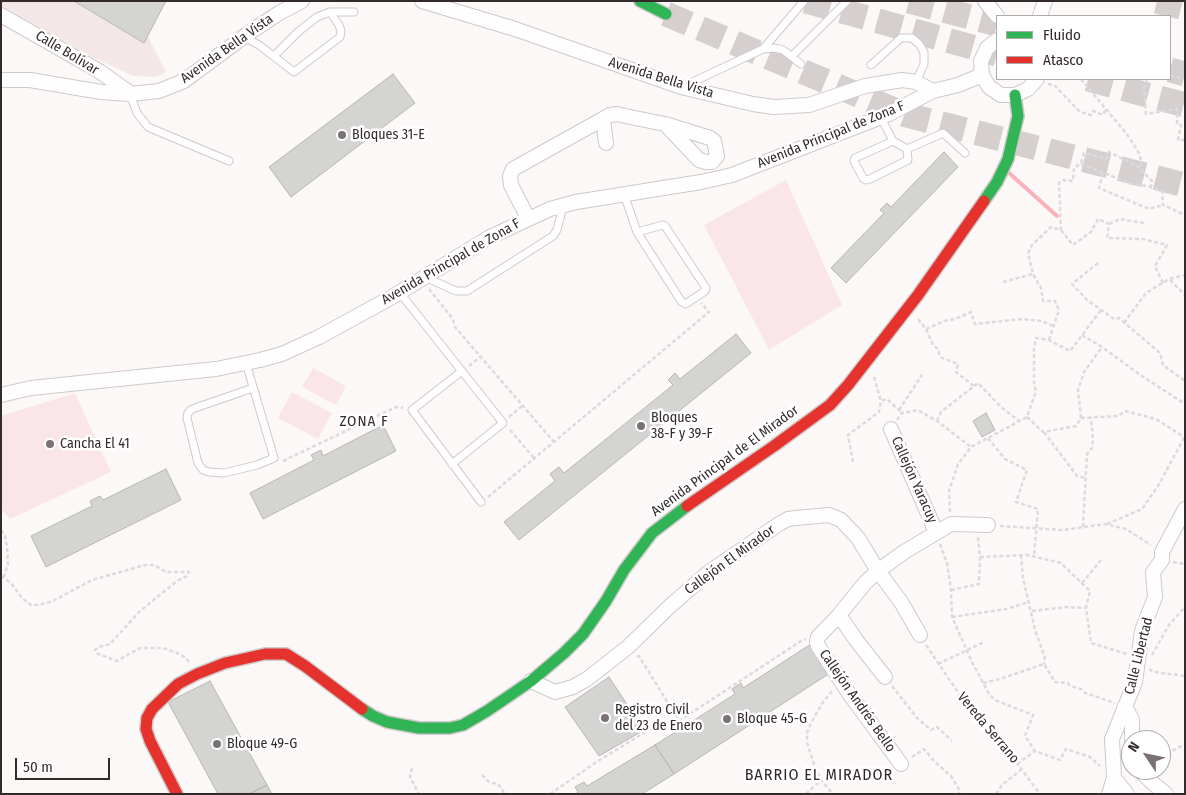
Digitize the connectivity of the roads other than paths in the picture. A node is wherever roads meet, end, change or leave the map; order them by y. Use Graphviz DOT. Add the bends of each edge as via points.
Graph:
graph roads {
  1 [pos="302,1"];
  2 [pos="422,1"];
  3 [pos="640,1"];
  4 [pos="804,1"];
  5 [pos="847,1"];
  6 [pos="985,1"];
  7 [pos="1045,1"];
  8 [pos="330,12"];
  9 [pos="354,12"];
  10 [pos="666,14"];
  11 [pos="1,15"];
  12 [pos="996,15"];
  13 [pos="1040,15"];
  14 [pos="244,37"];
  15 [pos="996,41"];
  16 [pos="763,49"];
  17 [pos="274,56"];
  18 [pos="792,56"];
  19 [pos="801,64"];
  20 [pos="871,64"];
  21 [pos="982,75"];
  22 [pos="1,80"];
  23 [pos="916,82"];
  24 [pos="1035,82"];
  25 [pos="681,87"];
  26 [pos="933,91"];
  27 [pos="130,94"];
  28 [pos="1015,95"];
  29 [pos="881,118"];
  30 [pos="603,119"];
  31 [pos="665,124"];
  32 [pos="893,141"];
  33 [pos="606,143"];
  34 [pos="907,149"];
  35 [pos="965,153"];
  36 [pos="229,161"];
  37 [pos="624,194"];
  38 [pos="563,206"];
  39 [pos="528,218"];
  40 [pos="637,232"];
  41 [pos="423,279"];
  42 [pos="400,293"];
  43 [pos="246,363"];
  44 [pos="462,371"];
  45 [pos="253,388"];
  46 [pos="1,395"];
  47 [pos="891,429"];
  48 [pos="452,464"];
  49 [pos="481,502"];
  50 [pos="1185,509"];
  51 [pos="982,525"];
  52 [pos="936,532"];
  53 [pos="878,571"];
  54 [pos="839,616"];
  55 [pos="920,635"];
  56 [pos="885,677"];
  57 [pos="531,681"];
  58 [pos="1126,706"];
  59 [pos="1132,730"];
  60 [pos="901,764"];
  61 [pos="1114,778"];
  62 [pos="1149,780"];
  63 [pos="177,794"];
  64 [pos="1109,794"];
  65 [pos="1128,794"];
  66 [pos="1166,794"];
  1 -- 14 [label="street, Avenida Bella Vista"];
  2 -- 25 [label="street, Avenida Bella Vista" via="515,29"];
  3 -- 10 [label="main road"];
  4 -- 16 [label="lane"];
  5 -- 18 [label="lane"];
  6 -- 12 [label="street"];
  7 -- 13 [label="street"];
  8 -- 9 [label="lane"];
  8 -- 17 [label="lane" via="317,17"];
  8 -- 17 [label="lane" via="340,25 338,40 294,72"];
  11 -- 27 [label="street, Calle Bolívar" via="99,71"];
  14 -- 17 [label="lane"];
  14 -- 27 [label="street, Avenida Bella Vista" via="184,81 159,91"];
  15 -- 21 [label="street" via="983,54"];
  16 -- 18 [label="lane" via="775,48"];
  16 -- 25 [label="lane"];
  18 -- 19 [label="lane"];
  20 -- 23 [label="lane" via="901,38 912,38 924,52 924,64"];
  21 -- 26 [label="street, Avenida Principal de Zona F"];
  21 -- 28 [label="street" via="994,91"];
  22 -- 27 [label="street, Avenida Bella Vista" via="30,80"];
  23 -- 25 [label="street, Avenida Bella Vista" via="902,80 865,86 821,102 792,107 753,104"];
  23 -- 26 [label="street, Avenida Bella Vista"];
  24 -- 28 [label="street" via="1028,90"];
  26 -- 29 [label="street, Avenida Principal de Zona F"];
  27 -- 36 [label="lane" via="137,113 148,127"];
  28 -- 57 [label="main road, Avenida Principal de El Mirador" via="1018,116 1008,159 997,182 918,295 848,385 830,405 690,502 652,533 583,634"];
  29 -- 32 [label="lane"];
  29 -- 37 [label="street, Avenida Principal de Zona F" via="732,175"];
  30 -- 31 [label="street" via="617,114"];
  30 -- 33 [label="street"];
  30 -- 39 [label="street" via="513,169 510,176 512,185"];
  32 -- 34 [label="lane"];
  32 -- 34 [label="lane" via="855,158 863,178 870,180 905,163 909,158"];
  34 -- 35 [label="lane" via="943,133"];
  37 -- 38 [label="street, Avenida Principal de Zona F"];
  37 -- 40 [label="lane"];
  38 -- 39 [label="street, Avenida Principal de Zona F"];
  38 -- 41 [label="lane" via="557,230 552,236 468,290 456,291"];
  39 -- 41 [label="street, Avenida Principal de Zona F" via="490,237"];
  40 -- 40 [label="lane" via="665,226 706,291 684,304"];
  41 -- 42 [label="street, Avenida Principal de Zona F"];
  42 -- 43 [label="street, Avenida Principal de Zona F" via="297,348"];
  42 -- 44 [label="lane"];
  43 -- 45 [label="lane"];
  43 -- 46 [label="street, Avenida Principal de Zona F" via="31,388"];
  44 -- 48 [label="lane" via="412,410"];
  44 -- 48 [label="lane" via="503,423"];
  45 -- 45 [label="lane" via="274,458 224,473 203,470 198,463 188,414 192,409"];
  47 -- 52 [label="street, Callejón Yaracuy"];
  48 -- 49 [label="lane"];
  50 -- 58 [label="street, Calle Libertad" via="1154,572 1155,597 1142,631 1135,682"];
  51 -- 52 [label="street" via="951,524"];
  52 -- 53 [label="street"];
  53 -- 54 [label="street"];
  53 -- 55 [label="street, Callejón El Mirador" via="902,602"];
  53 -- 57 [label="street, Callejón El Mirador" via="858,538 841,520 829,515 788,519 709,572 616,658 587,679 555,692"];
  54 -- 56 [label="street"];
  54 -- 60 [label="street, Callejón Andrés Bello" via="816,642"];
  57 -- 63 [label="main road, Avenida Principal de El Mirador" via="463,725 418,728 373,716 286,654 265,654 225,664 178,684 147,718 150,741"];
  58 -- 59 [label="street"];
  58 -- 61 [label="street, Calle Libertad" via="1112,739"];
  61 -- 64 [label="street"];
  61 -- 65 [label="street"];
  62 -- 66 [label="street"];
}
